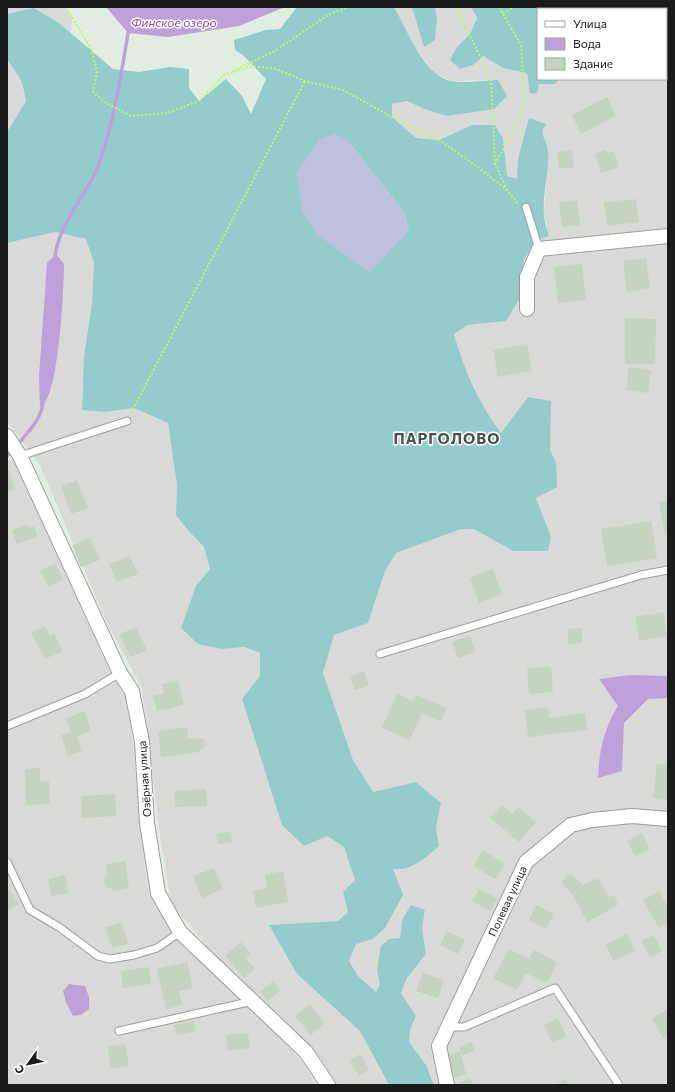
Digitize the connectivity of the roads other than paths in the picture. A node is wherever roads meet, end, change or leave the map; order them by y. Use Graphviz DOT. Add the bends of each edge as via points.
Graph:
graph roads {
  1 [pos="526,207"];
  2 [pos="668,236"];
  3 [pos="539,250"];
  4 [pos="527,309"];
  5 [pos="127,421"];
  6 [pos="7,436"];
  7 [pos="20,456"];
  8 [pos="668,570"];
  9 [pos="380,654"];
  10 [pos="120,673"];
  11 [pos="7,726"];
  12 [pos="668,819"];
  13 [pos="7,862"];
  14 [pos="180,932"];
  15 [pos="253,1001"];
  16 [pos="448,1027"];
  17 [pos="119,1032"];
  18 [pos="328,1085"];
  19 [pos="447,1085"];
  20 [pos="619,1085"];
  1 -- 3 [label="lane"];
  2 -- 3 [label="street"];
  3 -- 4 [label="street" via="527,277"];
  5 -- 7 [label="lane"];
  6 -- 7 [label="street, Озёрная улица"];
  7 -- 10 [label="street, Озёрная улица"];
  8 -- 9 [label="lane" via="641,574"];
  10 -- 11 [label="lane" via="85,694"];
  10 -- 14 [label="street, Озёрная улица" via="132,691 142,742 146,823 158,893"];
  12 -- 16 [label="street, Полевая улица" via="632,816 571,825 526,862"];
  13 -- 14 [label="lane" via="30,910 59,927 98,956 110,959 134,955 156,948"];
  14 -- 15 [label="street, Озёрная улица"];
  15 -- 17 [label="lane"];
  15 -- 18 [label="street, Озёрная улица" via="306,1052"];
  16 -- 19 [label="street, Полевая улица" via="439,1046"];
  16 -- 20 [label="lane" via="464,1027 555,988"];
}
